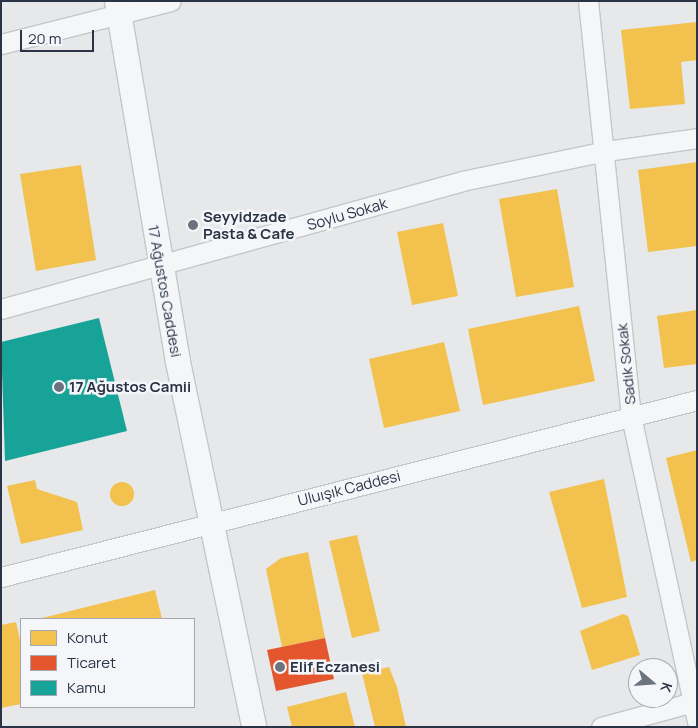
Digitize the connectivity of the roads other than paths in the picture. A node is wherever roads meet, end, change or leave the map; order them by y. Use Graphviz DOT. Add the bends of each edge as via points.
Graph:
graph roads {
  1 [pos="171,1"];
  2 [pos="588,1"];
  3 [pos="118,8"];
  4 [pos="1,44"];
  5 [pos="697,138"];
  6 [pos="606,151"];
  7 [pos="160,266"];
  8 [pos="1,309"];
  9 [pos="697,400"];
  10 [pos="632,416"];
  11 [pos="210,524"];
  12 [pos="1,577"];
  13 [pos="694,702"];
  14 [pos="697,722"];
  15 [pos="254,727"];
  16 [pos="601,727"];
  1 -- 3 [label="street"];
  2 -- 6 [label="street, Sadık Sokak"];
  3 -- 4 [label="street"];
  3 -- 7 [label="street, 17 Ağustos Caddesi"];
  5 -- 6 [label="street, Soylu Sokak"];
  6 -- 7 [label="street, Soylu Sokak" via="462,181"];
  6 -- 10 [label="street, Sadık Sokak"];
  7 -- 8 [label="street, Soylu Sokak"];
  7 -- 11 [label="street, 17 Ağustos Caddesi"];
  9 -- 10 [label="street, Uluışık Caddesi"];
  10 -- 11 [label="street, Uluışık Caddesi"];
  10 -- 13 [label="street, Sadık Sokak"];
  11 -- 12 [label="street, Uluışık Caddesi"];
  11 -- 15 [label="street, 17 Ağustos Caddesi"];
  13 -- 14 [label="street, Sadık Sokak"];
  13 -- 16 [label="street"];
}
